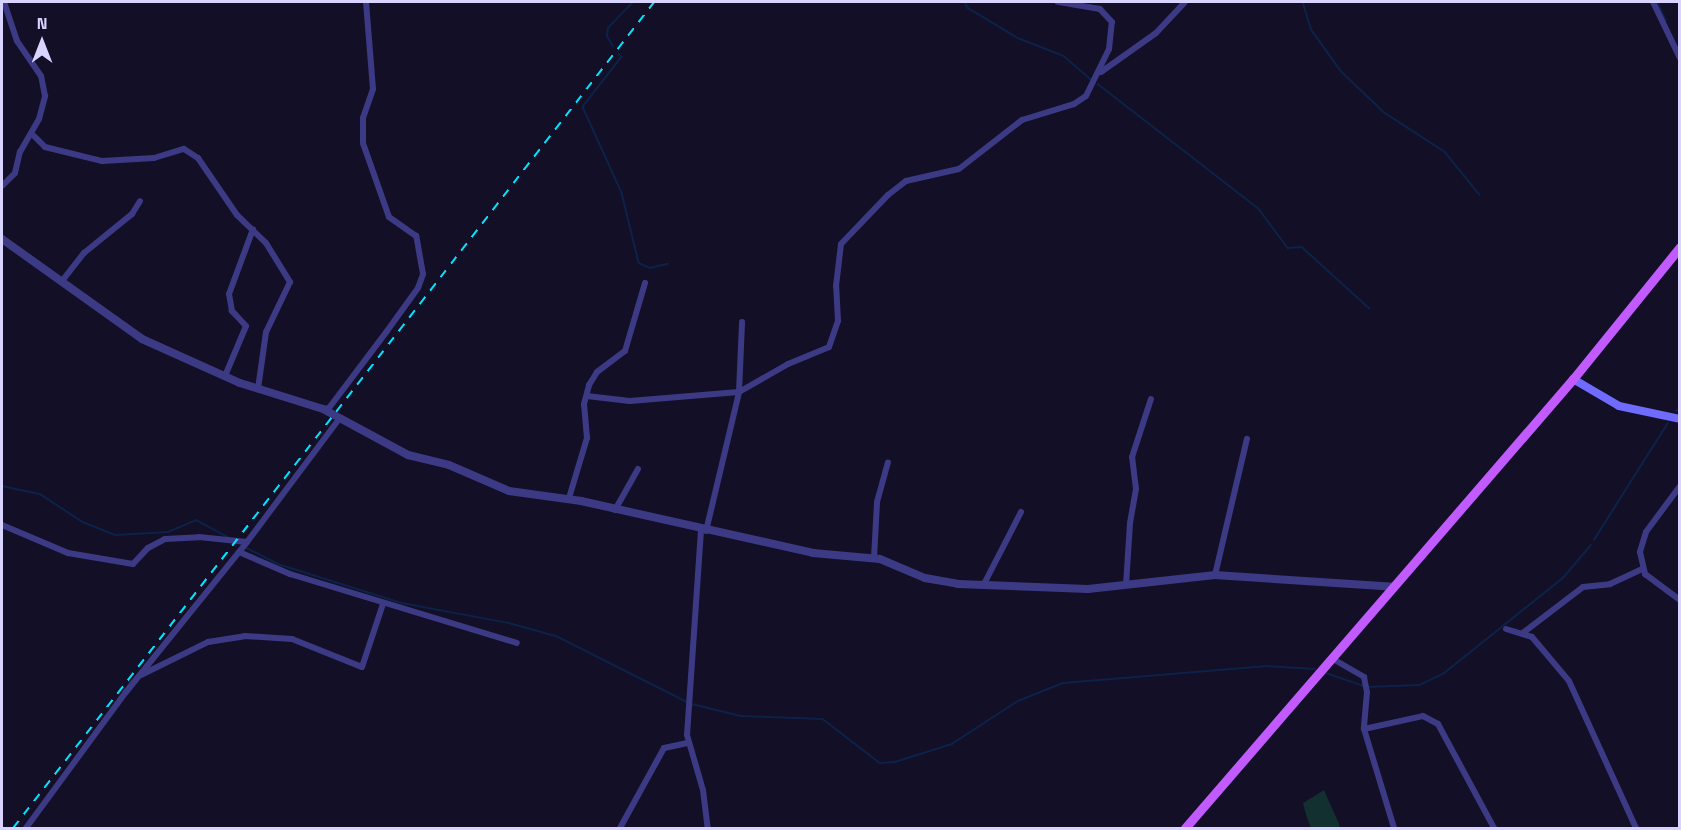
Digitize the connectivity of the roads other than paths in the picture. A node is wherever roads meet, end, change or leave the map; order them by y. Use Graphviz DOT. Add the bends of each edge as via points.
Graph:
graph roads {
  1 [pos="4,2"];
  2 [pos="366,2"];
  3 [pos="1058,2"];
  4 [pos="1185,2"];
  5 [pos="1653,2"];
  6 [pos="1680,58"];
  7 [pos="1101,72"];
  8 [pos="32,134"];
  9 [pos="2,186"];
  10 [pos="140,201"];
  11 [pos="253,229"];
  12 [pos="2,239"];
  13 [pos="1680,246"];
  14 [pos="62,281"];
  15 [pos="645,283"];
  16 [pos="742,322"];
  17 [pos="225,376"];
  18 [pos="1573,379"];
  19 [pos="258,389"];
  20 [pos="739,392"];
  21 [pos="587,396"];
  22 [pos="1150,399"];
  23 [pos="323,409"];
  24 [pos="339,419"];
  25 [pos="1680,419"];
  26 [pos="1247,439"];
  27 [pos="888,462"];
  28 [pos="638,469"];
  29 [pos="1680,486"];
  30 [pos="569,498"];
  31 [pos="615,510"];
  32 [pos="1021,512"];
  33 [pos="2,525"];
  34 [pos="704,531"];
  35 [pos="247,542"];
  36 [pos="239,552"];
  37 [pos="874,558"];
  38 [pos="1642,569"];
  39 [pos="1215,575"];
  40 [pos="984,584"];
  41 [pos="1126,585"];
  42 [pos="1394,587"];
  43 [pos="1680,600"];
  44 [pos="383,604"];
  45 [pos="1506,629"];
  46 [pos="1524,632"];
  47 [pos="517,643"];
  48 [pos="1330,661"];
  49 [pos="140,675"];
  50 [pos="1364,729"];
  51 [pos="687,743"];
  52 [pos="26,828"];
  53 [pos="620,828"];
  54 [pos="708,828"];
  55 [pos="1185,828"];
  56 [pos="1394,828"];
  57 [pos="1494,828"];
  58 [pos="1636,828"];
  1 -- 8 [label="street" via="17,41 45,89"];
  2 -- 23 [label="street" via="373,89 363,118 363,143 389,217 416,236 423,274 418,288 387,331 329,408"];
  3 -- 7 [label="street" via="1101,9 1110,16 1113,37"];
  4 -- 7 [label="street" via="1156,33"];
  5 -- 6 [label="street"];
  7 -- 20 [label="street" via="1086,96 1074,104 1022,120 958,169 906,182 892,191 841,244 836,286 838,321 832,344"];
  8 -- 9 [label="street" via="20,152 15,173"];
  8 -- 11 [label="street" via="45,147 102,161 154,158 189,150 222,188 237,215"];
  10 -- 14 [label="street" via="132,214 84,253"];
  11 -- 17 [label="street" via="229,294 232,312 246,326"];
  11 -- 19 [label="street" via="290,286 266,332"];
  12 -- 14 [label="street"];
  13 -- 18 [label="main road"];
  14 -- 17 [label="street" via="142,339"];
  15 -- 21 [label="street" via="625,351 597,372"];
  16 -- 20 [label="street"];
  17 -- 19 [label="street"];
  18 -- 25 [label="main road" via="1619,406"];
  18 -- 42 [label="main road"];
  19 -- 23 [label="street"];
  20 -- 21 [label="street" via="630,401"];
  20 -- 34 [label="street"];
  21 -- 30 [label="street" via="587,438"];
  22 -- 41 [label="street" via="1132,458 1136,489"];
  23 -- 24 [label="street"];
  24 -- 30 [label="street" via="408,455 449,465 509,490"];
  24 -- 35 [label="street"];
  26 -- 39 [label="street"];
  27 -- 37 [label="street" via="877,502"];
  28 -- 31 [label="street"];
  29 -- 38 [label="street" via="1646,532 1640,552"];
  30 -- 31 [label="street"];
  31 -- 34 [label="street"];
  32 -- 40 [label="street"];
  33 -- 35 [label="street" via="68,553 133,564 148,548 165,539 199,537"];
  34 -- 37 [label="street" via="813,553"];
  34 -- 51 [label="street"];
  35 -- 36 [label="street"];
  36 -- 44 [label="street" via="290,574"];
  36 -- 49 [label="street"];
  37 -- 40 [label="street" via="936,581"];
  38 -- 43 [label="street" via="1650,580"];
  38 -- 46 [label="street" via="1610,584 1583,587"];
  39 -- 41 [label="street"];
  39 -- 42 [label="street"];
  40 -- 41 [label="street" via="1081,589"];
  42 -- 48 [label="main road"];
  44 -- 47 [label="street"];
  44 -- 49 [label="street" via="362,667 292,639 244,636 208,642"];
  45 -- 46 [label="street"];
  46 -- 58 [label="street" via="1555,662 1576,693"];
  48 -- 50 [label="street" via="1362,674 1367,692"];
  48 -- 55 [label="main road"];
  49 -- 52 [label="street"];
  50 -- 56 [label="street"];
  50 -- 57 [label="street" via="1423,716 1438,724"];
  51 -- 53 [label="street" via="664,748"];
  51 -- 54 [label="street" via="703,790"];
}
